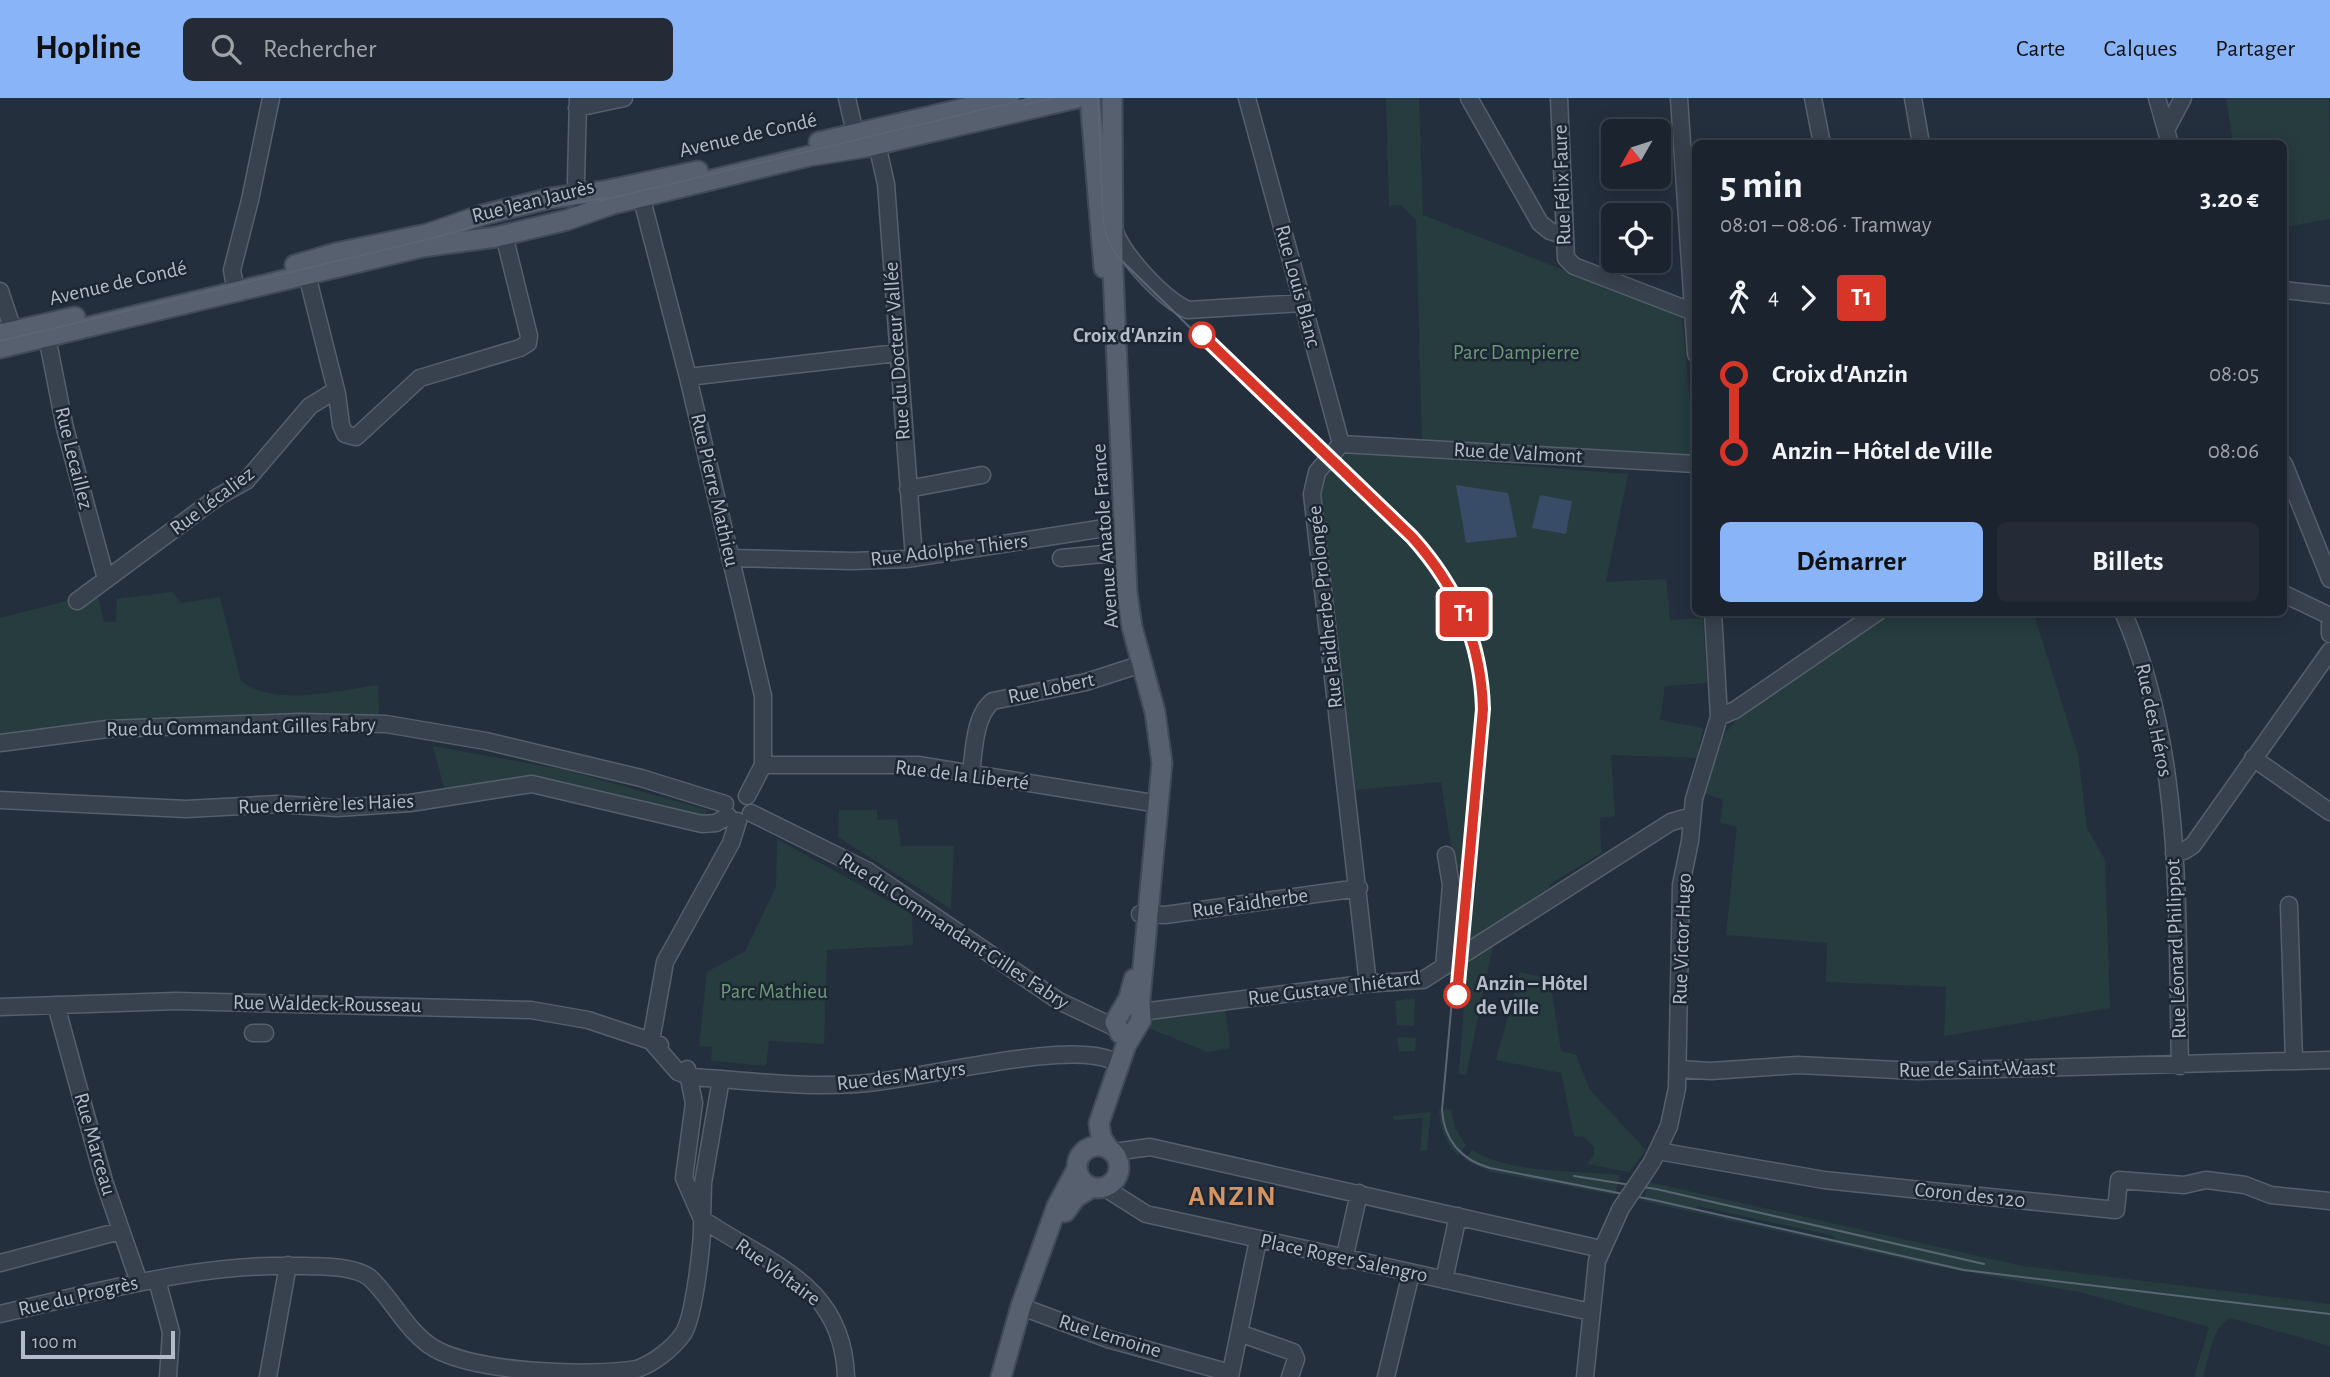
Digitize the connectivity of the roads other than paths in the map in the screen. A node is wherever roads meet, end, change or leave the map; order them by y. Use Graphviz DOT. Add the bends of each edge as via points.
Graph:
graph roads {
  1 [pos="271,98"];
  2 [pos="624,98"];
  3 [pos="847,98"];
  4 [pos="1009,98"];
  5 [pos="1112,98"];
  6 [pos="1247,98"];
  7 [pos="1469,98"];
  8 [pos="1559,98"];
  9 [pos="1679,98"];
  10 [pos="1813,98"];
  11 [pos="1913,98"];
  12 [pos="2157,98"];
  13 [pos="2183,98"];
  14 [pos="1073,99"];
  15 [pos="974,102"];
  16 [pos="578,103"];
  17 [pos="1091,108"];
  18 [pos="855,134"];
  19 [pos="2168,137"];
  20 [pos="1821,140"];
  21 [pos="1921,140"];
  22 [pos="877,144"];
  23 [pos="640,190"];
  24 [pos="579,194"];
  25 [pos="584,214"];
  26 [pos="1114,228"];
  27 [pos="504,235"];
  28 [pos="1564,236"];
  29 [pos="1692,273"];
  30 [pos="307,275"];
  31 [pos="234,286"];
  32 [pos="0,291"];
  33 [pos="2287,291"];
  34 [pos="2328,298"];
  35 [pos="1302,303"];
  36 [pos="1692,312"];
  37 [pos="47,337"];
  38 [pos="7,339"];
  39 [pos="897,353"];
  40 [pos="688,377"];
  41 [pos="336,390"];
  42 [pos="1341,444"];
  43 [pos="1692,464"];
  44 [pos="2287,472"];
  45 [pos="982,475"];
  46 [pos="908,489"];
  47 [pos="1120,526"];
  48 [pos="1121,552"];
  49 [pos="730,558"];
  50 [pos="914,558"];
  51 [pos="1061,558"];
  52 [pos="106,579"];
  53 [pos="2330,579"];
  54 [pos="2287,596"];
  55 [pos="77,601"];
  56 [pos="1713,616"];
  57 [pos="1872,616"];
  58 [pos="2125,616"];
  59 [pos="2330,617"];
  60 [pos="2330,634"];
  61 [pos="2330,651"];
  62 [pos="1138,666"];
  63 [pos="1718,717"];
  64 [pos="0,743"];
  65 [pos="2253,758"];
  66 [pos="763,765"];
  67 [pos="971,773"];
  68 [pos="747,796"];
  69 [pos="0,800"];
  70 [pos="1155,803"];
  71 [pos="2330,812"];
  72 [pos="736,813"];
  73 [pos="1692,816"];
  74 [pos="2203,829"];
  75 [pos="2173,831"];
  76 [pos="2174,853"];
  77 [pos="1446,855"];
  78 [pos="1359,888"];
  79 [pos="2288,905"];
  80 [pos="1145,914"];
  81 [pos="1444,967"];
  82 [pos="1368,984"];
  83 [pos="56,1004"];
  84 [pos="0,1007"];
  85 [pos="1127,1018"];
  86 [pos="650,1041"];
  87 [pos="1111,1060"];
  88 [pos="2330,1060"];
  89 [pos="2294,1061"];
  90 [pos="2180,1066"];
  91 [pos="1679,1069"];
  92 [pos="691,1077"];
  93 [pos="722,1079"];
  94 [pos="1085,1150"];
  95 [pos="1111,1150"];
  96 [pos="1655,1156"];
  97 [pos="1077,1169"];
  98 [pos="1098,1187"];
  99 [pos="1359,1193"];
  100 [pos="2330,1201"];
  101 [pos="1458,1216"];
  102 [pos="702,1219"];
  103 [pos="120,1231"];
  104 [pos="1258,1240"];
  105 [pos="1601,1249"];
  106 [pos="1344,1260"];
  107 [pos="0,1263"];
  108 [pos="288,1265"];
  109 [pos="1411,1273"];
  110 [pos="157,1280"];
  111 [pos="1444,1280"];
  112 [pos="139,1282"];
  113 [pos="1030,1310"];
  114 [pos="1591,1312"];
  115 [pos="0,1314"];
  116 [pos="1239,1333"];
  117 [pos="1004,1369"];
  118 [pos="532,1375"];
  119 [pos="1230,1375"];
  120 [pos="168,1377"];
  121 [pos="268,1377"];
  122 [pos="846,1377"];
  123 [pos="1290,1377"];
  124 [pos="1386,1377"];
  125 [pos="1585,1377"];
  1 -- 31 [label="street" via="233,265"];
  2 -- 16 [label="street"];
  3 -- 18 [label="street"];
  4 -- 15 [label="main road, Avenue de Condé"];
  5 -- 26 [label="main road, Avenue Anatole France"];
  6 -- 35 [label="street, Rue Louis Blanc"];
  7 -- 28 [label="street" via="1541,223"];
  8 -- 28 [label="street, Rue Félix Faure"];
  9 -- 29 [label="street"];
  10 -- 20 [label="street"];
  11 -- 21 [label="street"];
  12 -- 19 [label="street"];
  13 -- 19 [label="street"];
  14 -- 17 [label="main road"];
  14 -- 22 [label="main road, Rue Jean Jaurès"];
  15 -- 18 [label="main road, Avenue de Condé"];
  16 -- 24 [label="street"];
  17 -- 47 [label="main road, Avenue Anatole France"];
  18 -- 23 [label="main road, Avenue de Condé"];
  22 -- 23 [label="main road, Rue Jean Jaurès"];
  22 -- 39 [label="street, Rue du Docteur Vallée" via="885,178"];
  23 -- 24 [label="main road, Avenue de Condé"];
  23 -- 25 [label="main road, Rue Jean Jaurès"];
  23 -- 40 [label="street, Rue Pierre Mathieu"];
  24 -- 25 [label="street"];
  24 -- 31 [label="main road, Avenue de Condé" via="336,253"];
  25 -- 27 [label="main road, Rue Jean Jaurès"];
  26 -- 35 [label="street" via="1135,263 1188,310"];
  26 -- 47 [label="main road, Avenue Anatole France"];
  27 -- 30 [label="main road, Rue Jean Jaurès" via="422,247"];
  27 -- 41 [label="street" via="529,336 526,346 425,376 356,437 342,429"];
  28 -- 36 [label="street, Rue Félix Faure" via="1566,258 1574,266"];
  30 -- 31 [label="main road, Rue Jean Jaurès"];
  30 -- 41 [label="street"];
  31 -- 37 [label="main road, Rue Jean Jaurès"];
  31 -- 38 [label="main road, Avenue de Condé"];
  32 -- 38 [label="street"];
  33 -- 34 [label="street"];
  35 -- 42 [label="street, Rue Louis Blanc"];
  37 -- 38 [label="main road, Rue Jean Jaurès"];
  37 -- 52 [label="street, Rue Lecaillez" via="63,420"];
  39 -- 40 [label="street"];
  39 -- 46 [label="street, Rue du Docteur Vallée"];
  40 -- 49 [label="street, Rue Pierre Mathieu"];
  41 -- 52 [label="street, Rue Lécaliez" via="310,406 246,481"];
  42 -- 43 [label="street, Rue de Valmont"];
  42 -- 78 [label="street, Rue Faidherbe Prolongée" via="1320,467 1313,482 1313,501"];
  44 -- 53 [label="street"];
  45 -- 46 [label="street"];
  46 -- 50 [label="street, Rue du Docteur Vallée"];
  47 -- 48 [label="main road, Avenue Anatole France"];
  47 -- 50 [label="street, Rue Adolphe Thiers"];
  48 -- 51 [label="street"];
  48 -- 62 [label="main road, Avenue Anatole France" via="1121,618"];
  49 -- 50 [label="street, Rue Adolphe Thiers"];
  49 -- 66 [label="street, Rue Pierre Mathieu" via="763,696"];
  52 -- 55 [label="street, Rue Lécaliez"];
  54 -- 59 [label="street"];
  56 -- 63 [label="street, Rue Victor Hugo"];
  57 -- 63 [label="street"];
  58 -- 75 [label="street, Rue des Héros" via="2157,717"];
  59 -- 60 [label="street"];
  61 -- 65 [label="street"];
  62 -- 67 [label="street, Rue Lobert" via="993,701 985,708 980,724"];
  62 -- 70 [label="main road, Avenue Anatole France" via="1151,736"];
  63 -- 73 [label="street, Rue Victor Hugo"];
  64 -- 72 [label="street, Rue du Commandant Gilles Fabry" via="98,729 386,724 486,741 641,778"];
  65 -- 71 [label="street"];
  65 -- 74 [label="street"];
  66 -- 67 [label="street, Rue de la Liberté" via="912,765"];
  66 -- 68 [label="street, Rue Pierre Mathieu"];
  67 -- 70 [label="street, Rue de la Liberté"];
  68 -- 72 [label="street" via="752,804"];
  68 -- 72 [label="street, Rue derrière les Haies" via="732,795"];
  69 -- 72 [label="street, Rue derrière les Haies" via="186,809 268,804 337,808 410,803 532,784 702,824"];
  70 -- 80 [label="main road, Avenue Anatole France"];
  72 -- 85 [label="street, Rue du Commandant Gilles Fabry" via="886,882 1082,1013"];
  72 -- 86 [label="street" via="731,843 665,962"];
  73 -- 81 [label="street, Rue Gustave Thiétard" via="1671,822"];
  73 -- 91 [label="street, Rue Victor Hugo" via="1681,893"];
  74 -- 75 [label="street" via="2193,834"];
  74 -- 76 [label="street" via="2190,848"];
  75 -- 76 [label="street, Rue Léonard Philippot"];
  76 -- 90 [label="street, Rue Léonard Philippot"];
  77 -- 81 [label="street" via="1451,885"];
  78 -- 80 [label="street, Rue Faidherbe" via="1166,915"];
  78 -- 82 [label="street"];
  79 -- 89 [label="street"];
  80 -- 85 [label="main road, Avenue Anatole France"];
  81 -- 82 [label="street, Rue Gustave Thiétard" via="1420,981"];
  82 -- 85 [label="street, Rue Gustave Thiétard"];
  83 -- 84 [label="street, Rue Waldeck-Rousseau"];
  83 -- 86 [label="street, Rue Waldeck-Rousseau" via="218,1002 523,1009 578,1018"];
  83 -- 103 [label="street, Rue Marceau"];
  85 -- 87 [label="main road, Avenue Anatole France"];
  85 -- 95 [label="main road, Avenue Anatole France" via="1099,1123 1101,1137"];
  86 -- 92 [label="street" via="678,1072"];
  87 -- 93 [label="street, Rue des Martyrs" via="1091,1054 1041,1058 856,1084"];
  87 -- 94 [label="main road, Avenue Anatole France" via="1090,1118"];
  88 -- 89 [label="street, Rue de Saint-Waast"];
  89 -- 90 [label="street, Rue de Saint-Waast"];
  90 -- 91 [label="street, Rue de Saint-Waast"];
  91 -- 96 [label="street, Rue Victor Hugo" via="1671,1117"];
  92 -- 93 [label="street, Rue des Martyrs"];
  92 -- 102 [label="street" via="694,1108 684,1178"];
  93 -- 102 [label="street, Rue du Progrès" via="703,1183"];
  94 -- 95 [label="main road" via="1096,1146"];
  94 -- 97 [label="main road"];
  95 -- 98 [label="main road" via="1119,1161 1119,1172 1114,1182"];
  95 -- 99 [label="street" via="1150,1147"];
  96 -- 100 [label="street, Coron des 120" via="1832,1181 2116,1210 2119,1180 2179,1185 2206,1180 2245,1185 2271,1195"];
  96 -- 105 [label="street, Rue Victor Hugo, bridge"];
  97 -- 98 [label="main road" via="1082,1181"];
  97 -- 117 [label="main road" via="1056,1206"];
  98 -- 104 [label="street, Place Roger Salengro" via="1141,1213"];
  98 -- 113 [label="main road" via="1075,1198 1067,1209"];
  99 -- 101 [label="street"];
  99 -- 106 [label="street"];
  101 -- 105 [label="street"];
  101 -- 111 [label="street"];
  102 -- 118 [label="street, Rue du Progrès" via="689,1319 672,1346 649,1364 625,1372"];
  102 -- 122 [label="street, Rue Voltaire" via="802,1283 823,1302 841,1340"];
  103 -- 107 [label="street"];
  103 -- 112 [label="street, Rue Marceau"];
  104 -- 106 [label="street, Place Roger Salengro"];
  104 -- 116 [label="street"];
  105 -- 114 [label="street, Rue Victor Hugo"];
  106 -- 109 [label="street, Place Roger Salengro"];
  108 -- 110 [label="street, Rue du Progrès" via="233,1266"];
  108 -- 118 [label="street, Rue du Progrès" via="360,1272 379,1286 419,1337 440,1352"];
  108 -- 121 [label="street"];
  109 -- 111 [label="street, Place Roger Salengro"];
  109 -- 124 [label="street"];
  110 -- 112 [label="street, Rue du Progrès"];
  110 -- 120 [label="street" via="172,1336"];
  111 -- 114 [label="street, Place Roger Salengro"];
  112 -- 115 [label="street, Rue du Progrès"];
  113 -- 117 [label="main road"];
  113 -- 119 [label="street, Rue Lemoine"];
  114 -- 125 [label="street, Rue Victor Hugo"];
  116 -- 119 [label="street"];
  116 -- 123 [label="street" via="1293,1352 1296,1359"];
}
